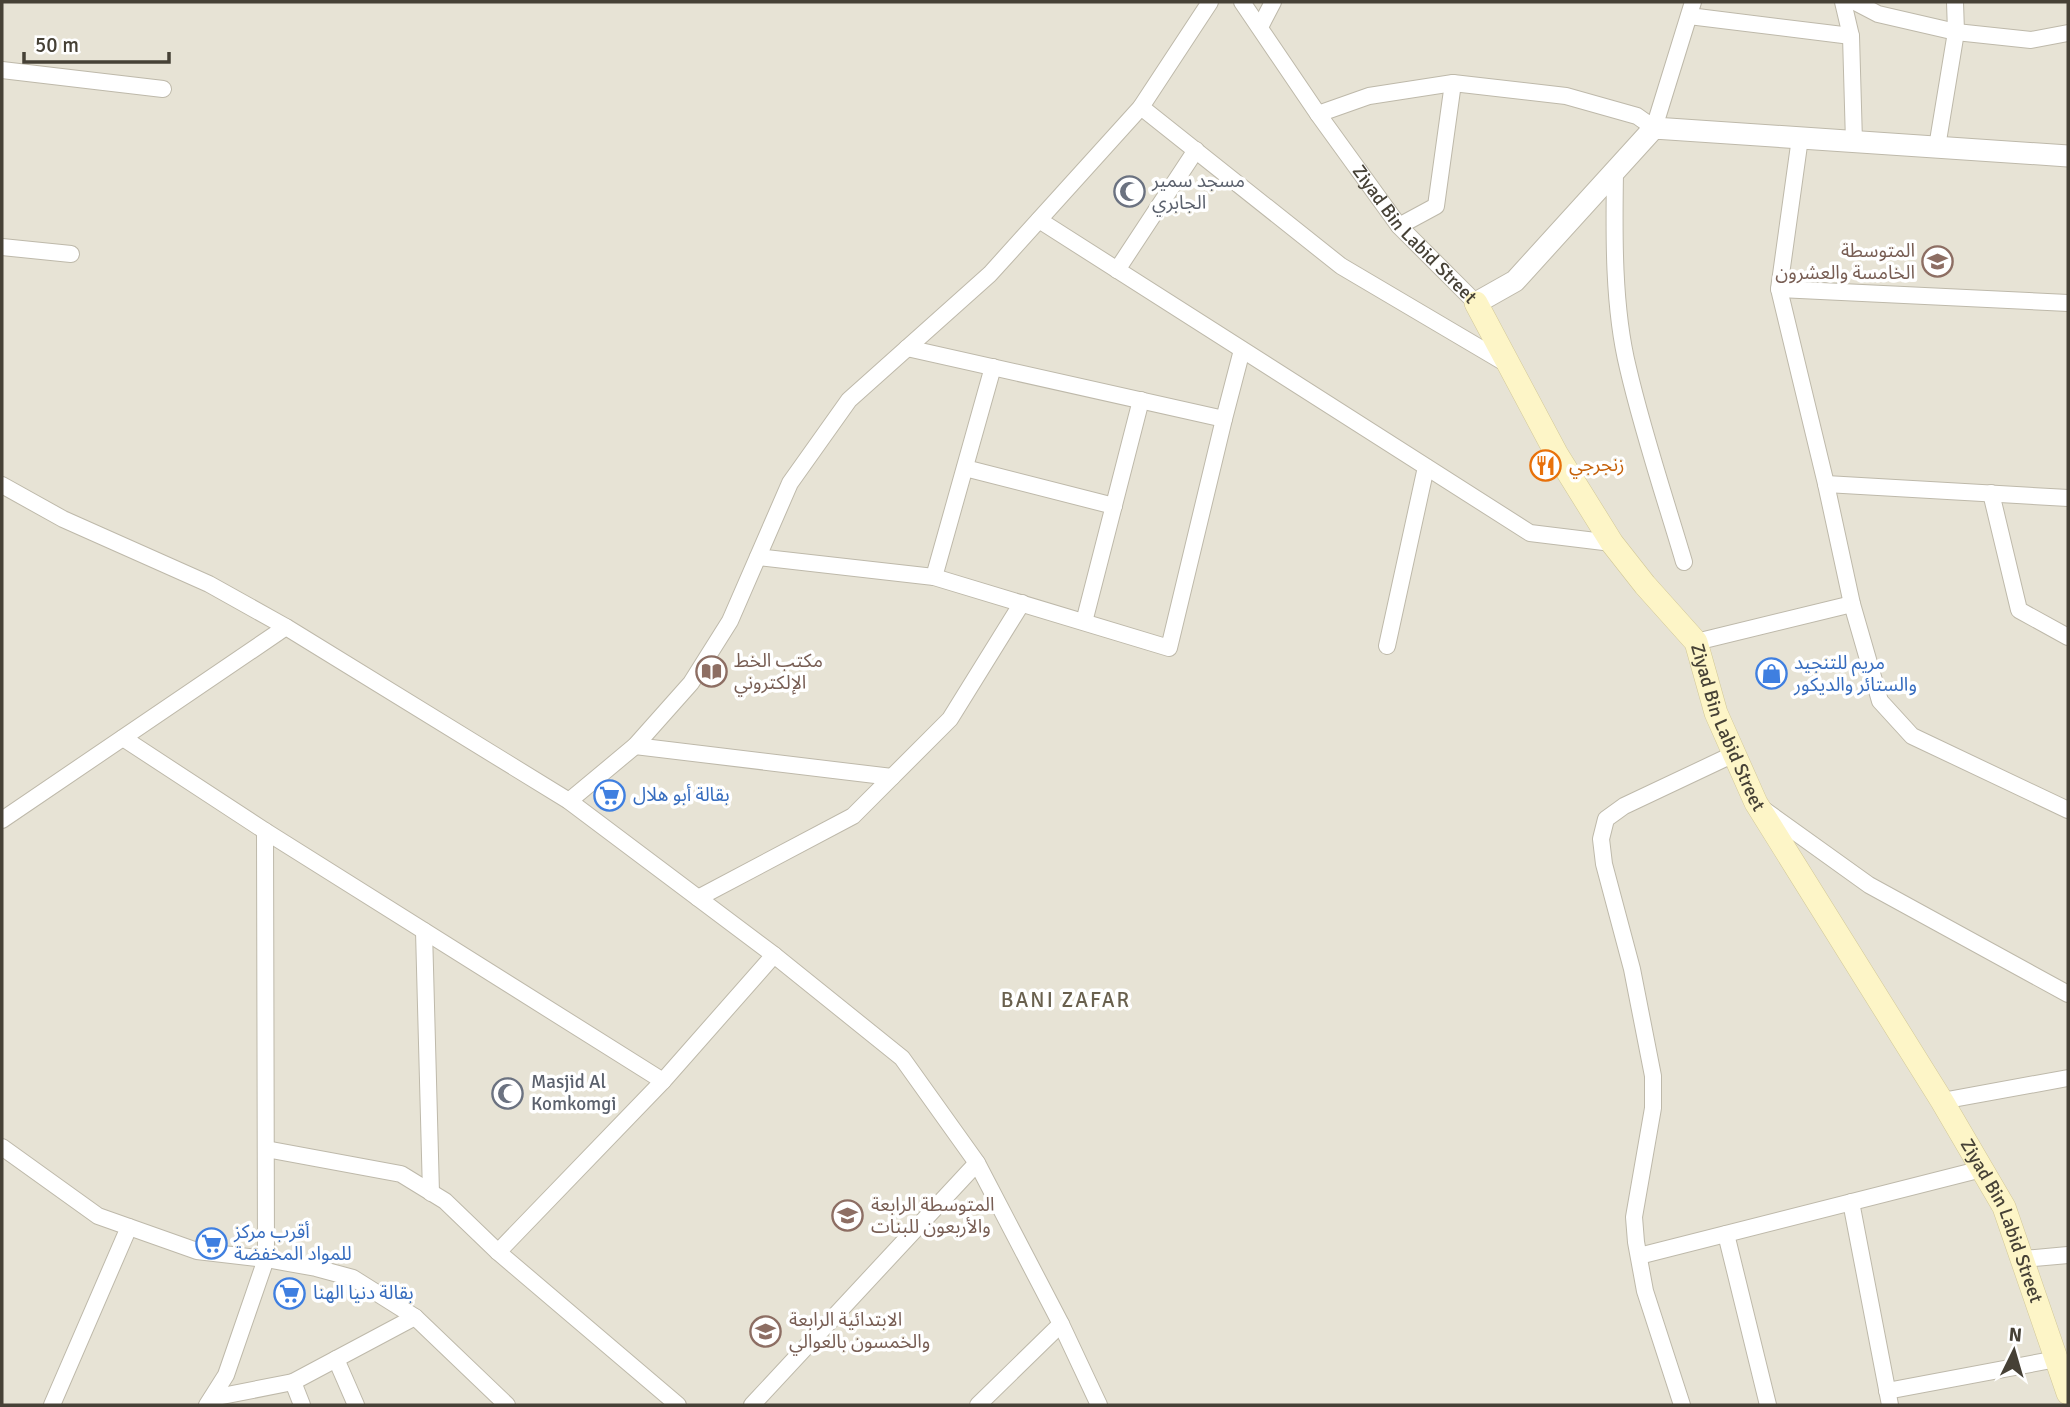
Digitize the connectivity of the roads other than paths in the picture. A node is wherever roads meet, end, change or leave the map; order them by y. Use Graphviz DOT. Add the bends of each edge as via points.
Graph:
graph roads {
  1 [pos="1210,2"];
  2 [pos="1242,2"];
  3 [pos="1273,2"];
  4 [pos="1843,2"];
  5 [pos="1855,2"];
  6 [pos="1955,2"];
  7 [pos="1691,9"];
  8 [pos="1260,27"];
  9 [pos="1956,32"];
  10 [pos="2068,33"];
  11 [pos="1851,36"];
  12 [pos="2,70"];
  13 [pos="1452,83"];
  14 [pos="163,89"];
  15 [pos="1141,107"];
  16 [pos="1318,114"];
  17 [pos="1654,128"];
  18 [pos="1800,138"];
  19 [pos="1854,142"];
  20 [pos="1937,147"];
  21 [pos="1196,150"];
  22 [pos="2068,156"];
  23 [pos="1615,172"];
  24 [pos="1039,220"];
  25 [pos="1399,226"];
  26 [pos="2,247"];
  27 [pos="71,254"];
  28 [pos="1117,270"];
  29 [pos="1779,289"];
  30 [pos="1476,303"];
  31 [pos="2068,303"];
  32 [pos="907,348"];
  33 [pos="1242,350"];
  34 [pos="993,367"];
  35 [pos="1511,367"];
  36 [pos="1142,400"];
  37 [pos="1224,419"];
  38 [pos="1426,467"];
  39 [pos="965,468"];
  40 [pos="1826,484"];
  41 [pos="2,485"];
  42 [pos="1991,494"];
  43 [pos="2068,498"];
  44 [pos="1114,506"];
  45 [pos="1612,543"];
  46 [pos="758,556"];
  47 [pos="1684,562"];
  48 [pos="934,577"];
  49 [pos="1021,603"];
  50 [pos="1852,604"];
  51 [pos="1084,622"];
  52 [pos="286,627"];
  53 [pos="2068,637"];
  54 [pos="1696,642"];
  55 [pos="1387,646"];
  56 [pos="123,738"];
  57 [pos="635,746"];
  58 [pos="1734,754"];
  59 [pos="892,777"];
  60 [pos="569,801"];
  61 [pos="1756,803"];
  62 [pos="2068,810"];
  63 [pos="2,820"];
  64 [pos="265,831"];
  65 [pos="698,898"];
  66 [pos="424,931"];
  67 [pos="774,955"];
  68 [pos="2068,994"];
  69 [pos="2068,1078"];
  70 [pos="663,1080"];
  71 [pos="1942,1101"];
  72 [pos="2,1147"];
  73 [pos="266,1149"];
  74 [pos="977,1163"];
  75 [pos="1982,1169"];
  76 [pos="431,1193"];
  77 [pos="1851,1202"];
  78 [pos="129,1227"];
  79 [pos="1726,1234"];
  80 [pos="498,1252"];
  81 [pos="2068,1255"];
  82 [pos="1639,1256"];
  83 [pos="267,1259"];
  84 [pos="2023,1259"];
  85 [pos="415,1317"];
  86 [pos="1061,1324"];
  87 [pos="337,1359"];
  88 [pos="2057,1359"];
  89 [pos="293,1382"];
  90 [pos="2068,1393"];
  91 [pos="1889,1398"];
  92 [pos="211,1403"];
  93 [pos="52,1405"];
  94 [pos="302,1405"];
  95 [pos="356,1405"];
  96 [pos="507,1405"];
  97 [pos="678,1405"];
  98 [pos="752,1405"];
  99 [pos="978,1405"];
  100 [pos="1100,1405"];
  101 [pos="1682,1405"];
  102 [pos="1768,1405"];
  1 -- 15 [label="street"];
  2 -- 8 [label="street, Ziyad Bin Labid Street"];
  3 -- 8 [label="street"];
  4 -- 11 [label="street"];
  5 -- 9 [label="street" via="1878,14"];
  6 -- 9 [label="street"];
  7 -- 11 [label="street"];
  7 -- 17 [label="street"];
  8 -- 16 [label="street, Ziyad Bin Labid Street"];
  9 -- 10 [label="street" via="2031,40"];
  9 -- 20 [label="street"];
  11 -- 19 [label="street"];
  12 -- 14 [label="street"];
  13 -- 16 [label="street" via="1369,96"];
  13 -- 17 [label="street" via="1566,96 1637,116"];
  13 -- 25 [label="street" via="1436,206"];
  15 -- 21 [label="street"];
  15 -- 24 [label="street"];
  16 -- 25 [label="street, Ziyad Bin Labid Street"];
  17 -- 18 [label="street"];
  17 -- 23 [label="street"];
  18 -- 19 [label="street"];
  18 -- 29 [label="street"];
  19 -- 20 [label="street"];
  20 -- 22 [label="street"];
  21 -- 28 [label="street"];
  21 -- 35 [label="street" via="1341,266"];
  23 -- 30 [label="street" via="1515,281"];
  23 -- 47 [label="street" via="1618,298 1627,366"];
  24 -- 28 [label="street"];
  24 -- 32 [label="street" via="990,274"];
  25 -- 30 [label="street, Ziyad Bin Labid Street"];
  26 -- 27 [label="street"];
  28 -- 33 [label="street"];
  29 -- 31 [label="street"];
  29 -- 40 [label="street"];
  30 -- 35 [label="main road, Ziyad Bin Labid Street"];
  32 -- 34 [label="street"];
  32 -- 46 [label="street" via="849,400 819,441 790,483"];
  33 -- 37 [label="street"];
  33 -- 38 [label="street"];
  34 -- 36 [label="street"];
  34 -- 39 [label="street"];
  35 -- 45 [label="main road, Ziyad Bin Labid Street" via="1556,453"];
  36 -- 37 [label="street"];
  36 -- 44 [label="street"];
  37 -- 51 [label="street" via="1169,648"];
  38 -- 45 [label="street" via="1530,533"];
  38 -- 55 [label="street"];
  39 -- 44 [label="street"];
  39 -- 48 [label="street"];
  40 -- 42 [label="street"];
  40 -- 50 [label="street"];
  41 -- 52 [label="street" via="63,519 209,584"];
  42 -- 43 [label="street"];
  42 -- 53 [label="street" via="2019,610"];
  44 -- 51 [label="street"];
  45 -- 54 [label="main road, Ziyad Bin Labid Street"];
  46 -- 48 [label="street"];
  46 -- 57 [label="street" via="730,621 691,683"];
  48 -- 49 [label="street"];
  49 -- 51 [label="street"];
  49 -- 59 [label="street" via="950,719"];
  50 -- 54 [label="street"];
  50 -- 62 [label="street" via="1880,701 1912,736"];
  52 -- 56 [label="street"];
  52 -- 60 [label="street"];
  54 -- 58 [label="main road, Ziyad Bin Labid Street" via="1716,713"];
  56 -- 63 [label="street"];
  56 -- 64 [label="street"];
  57 -- 59 [label="street"];
  57 -- 60 [label="street"];
  58 -- 61 [label="main road, Ziyad Bin Labid Street"];
  58 -- 82 [label="street" via="1624,806 1606,819 1601,839 1653,1076 1653,1108 1634,1217"];
  59 -- 65 [label="street" via="853,816"];
  60 -- 65 [label="street"];
  61 -- 68 [label="street" via="1869,885"];
  61 -- 71 [label="main road, Ziyad Bin Labid Street"];
  64 -- 66 [label="street"];
  64 -- 73 [label="street"];
  65 -- 67 [label="street"];
  66 -- 70 [label="street"];
  66 -- 76 [label="street"];
  67 -- 70 [label="street"];
  67 -- 74 [label="street" via="902,1058"];
  69 -- 71 [label="street"];
  70 -- 80 [label="street"];
  71 -- 75 [label="main road, Ziyad Bin Labid Street"];
  72 -- 78 [label="street" via="98,1216"];
  73 -- 76 [label="street" via="401,1174"];
  73 -- 83 [label="street"];
  74 -- 86 [label="street"];
  74 -- 98 [label="street"];
  75 -- 77 [label="street"];
  75 -- 84 [label="main road, Ziyad Bin Labid Street" via="2004,1207"];
  76 -- 80 [label="street"];
  77 -- 79 [label="street"];
  77 -- 91 [label="street"];
  78 -- 83 [label="street" via="197,1251"];
  78 -- 93 [label="street"];
  79 -- 82 [label="street"];
  79 -- 102 [label="street"];
  80 -- 97 [label="street"];
  81 -- 84 [label="street"];
  82 -- 101 [label="street" via="1645,1291"];
  83 -- 85 [label="street" via="353,1278"];
  83 -- 92 [label="street" via="226,1375"];
  84 -- 88 [label="main road, Ziyad Bin Labid Street"];
  85 -- 87 [label="street"];
  85 -- 96 [label="street"];
  86 -- 99 [label="street"];
  86 -- 100 [label="street"];
  87 -- 89 [label="street"];
  87 -- 95 [label="street"];
  88 -- 90 [label="main road, Ziyad Bin Labid Street"];
  88 -- 91 [label="street"];
  89 -- 92 [label="street"];
  89 -- 94 [label="street"];
}
